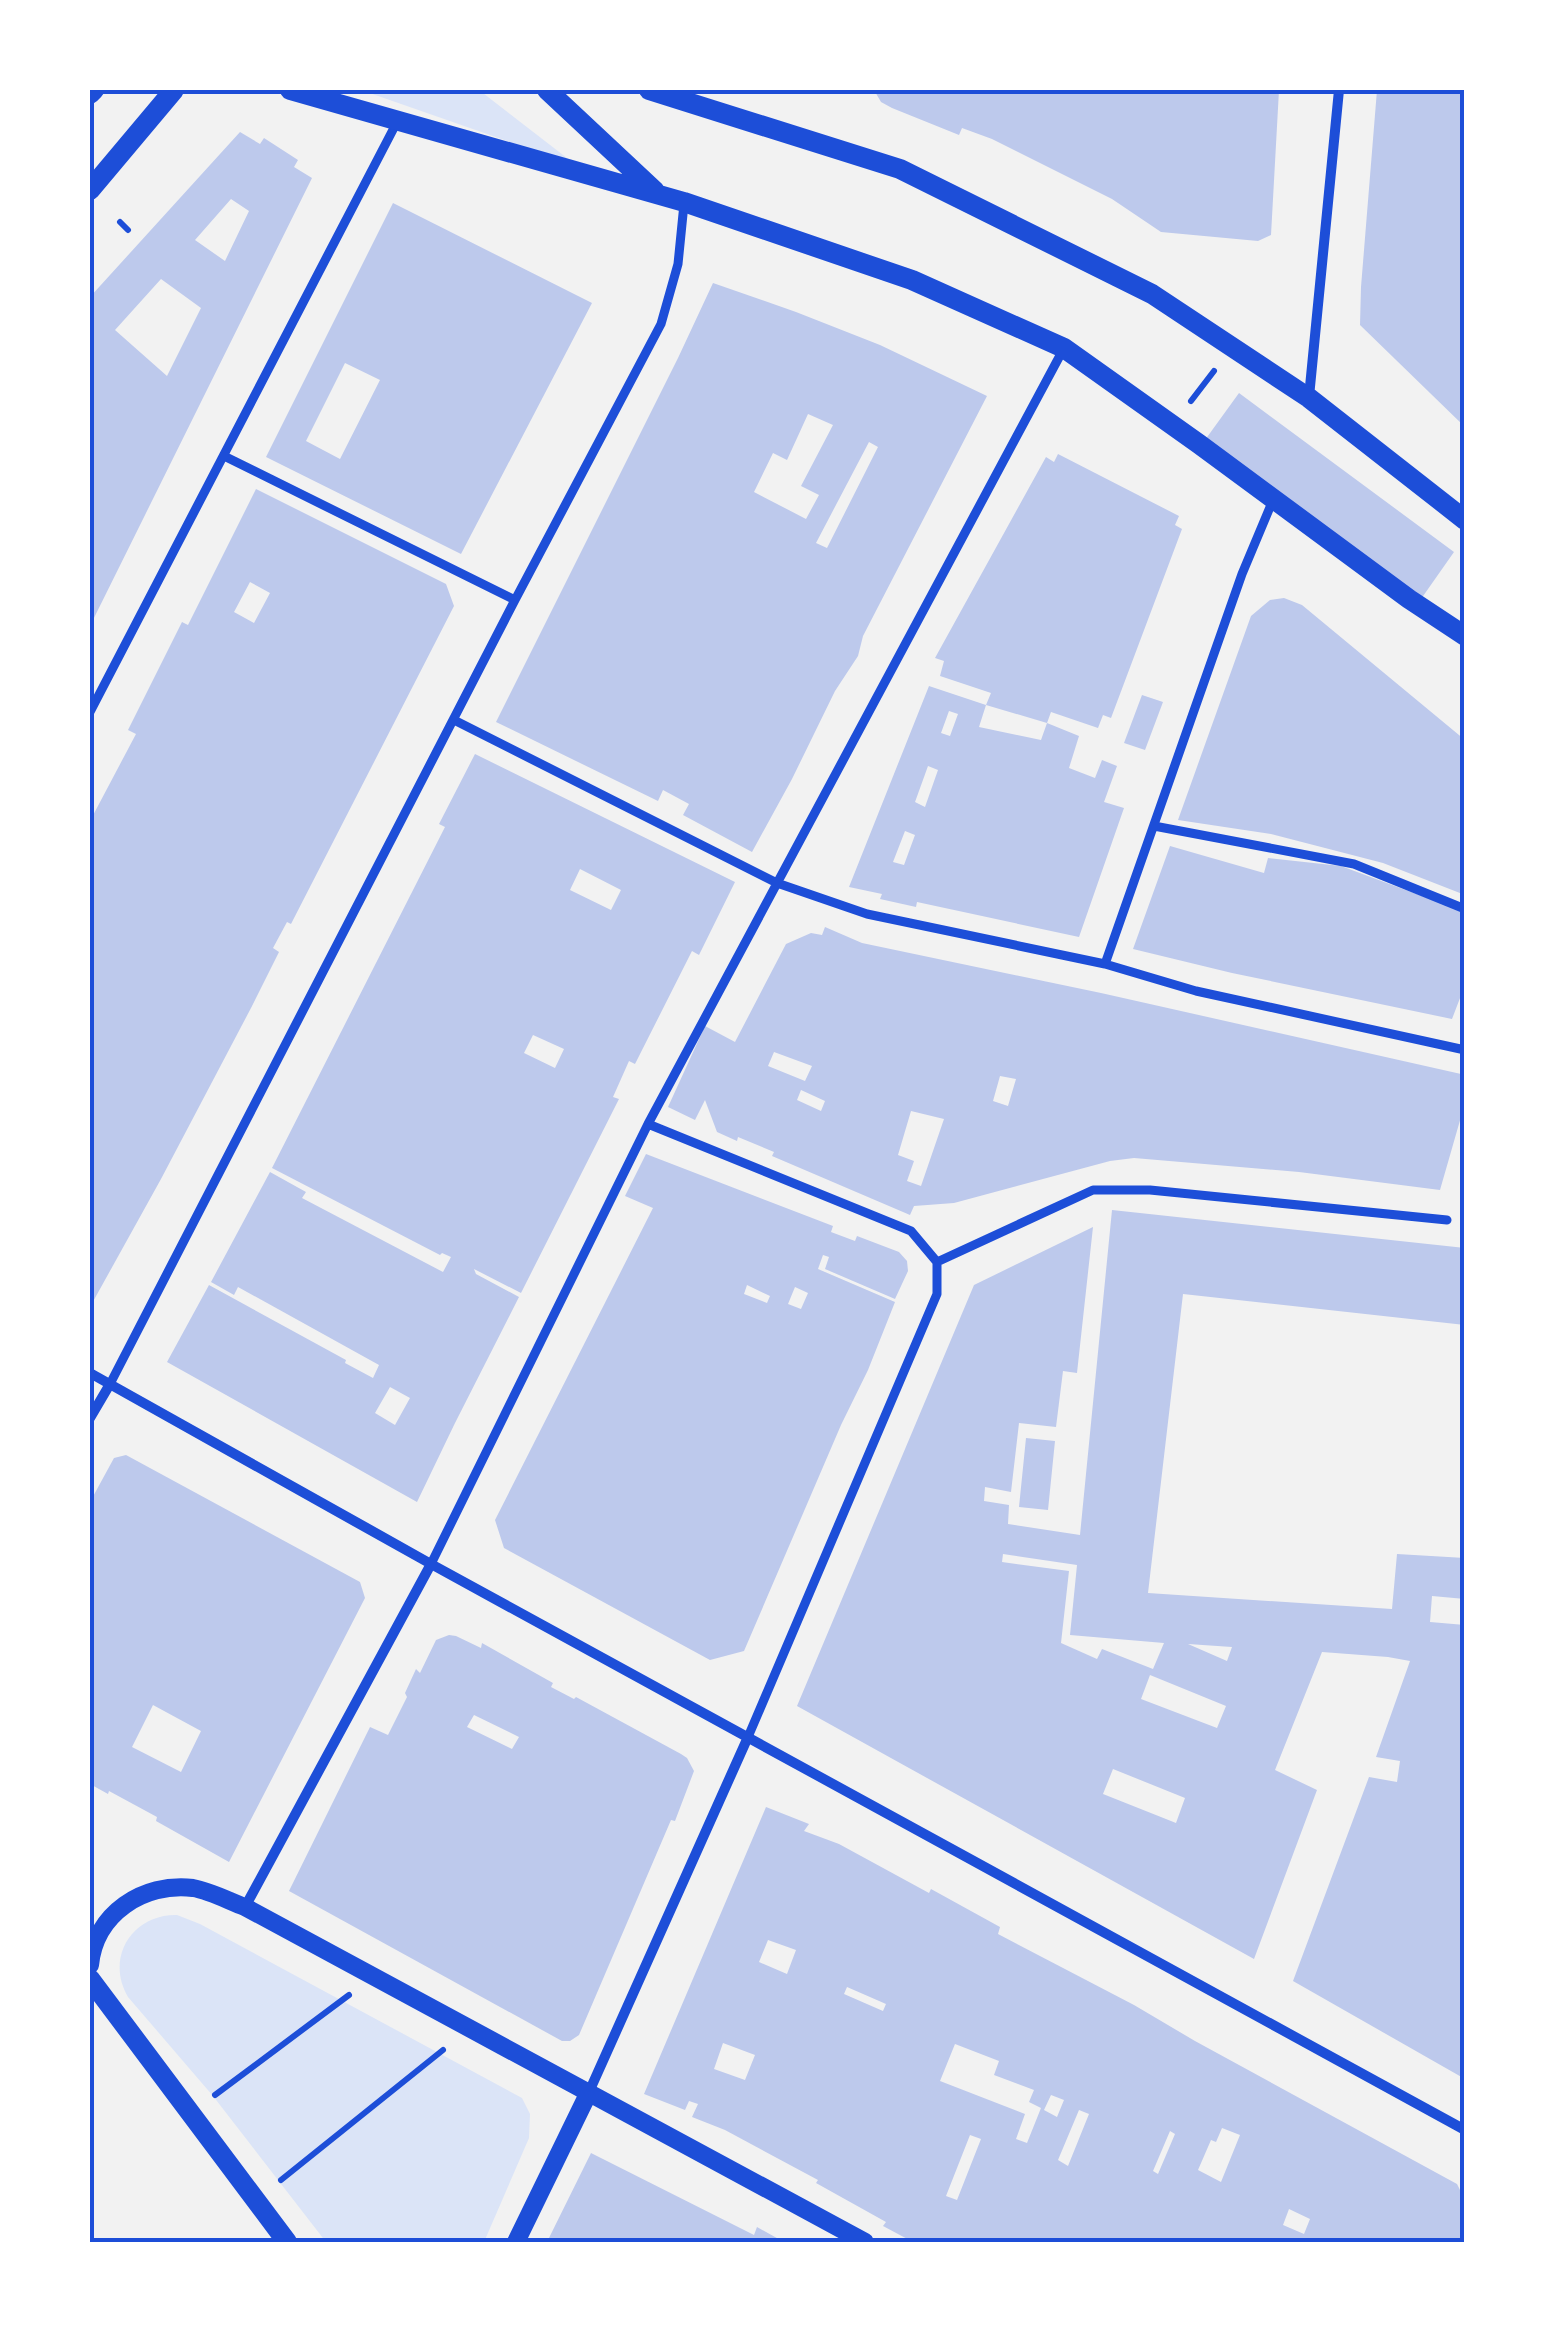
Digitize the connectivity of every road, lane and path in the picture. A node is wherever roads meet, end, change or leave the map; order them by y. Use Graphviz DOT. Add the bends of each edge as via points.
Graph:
graph roads {
  1 [pos="174,90"];
  2 [pos="290,90"];
  3 [pos="547,90"];
  4 [pos="650,90"];
  5 [pos="1339,90"];
  6 [pos="397,122"];
  7 [pos="90,190"];
  8 [pos="660,195"];
  9 [pos="684,202"];
  10 [pos="120,222"];
  11 [pos="128,230"];
  12 [pos="1064,348"];
  13 [pos="1309,398"];
  14 [pos="224,456"];
  15 [pos="1273,500"];
  16 [pos="1465,520"];
  17 [pos="515,600"];
  18 [pos="1465,636"];
  19 [pos="90,712"];
  20 [pos="454,720"];
  21 [pos="1154,826"];
  22 [pos="777,884"];
  23 [pos="1465,909"];
  24 [pos="1105,964"];
  25 [pos="1465,1050"];
  26 [pos="648,1124"];
  27 [pos="1447,1220"];
  28 [pos="937,1262"];
  29 [pos="90,1373"];
  30 [pos="110,1384"];
  31 [pos="90,1418"];
  32 [pos="431,1564"];
  33 [pos="748,1737"];
  34 [pos="246,1906"];
  35 [pos="90,1964"];
  36 [pos="374,1977"];
  37 [pos="90,1979"];
  38 [pos="470,2029"];
  39 [pos="589,2092"];
  40 [pos="192,2112"];
  41 [pos="1465,2130"];
  42 [pos="256,2199"];
  43 [pos="287,2242"];
  44 [pos="516,2242"];
  45 [pos="865,2242"];
  1 -- 7 [label="main road"];
  2 -- 6 [label="main road"];
  3 -- 8 [label="main road"];
  4 -- 13 [label="main road" via="900,169 1152,294"];
  5 -- 13 [label="street"];
  6 -- 8 [label="main road"];
  6 -- 14 [label="street"];
  8 -- 9 [label="main road"];
  9 -- 12 [label="main road" via="912,280"];
  9 -- 17 [label="street" via="678,264 661,324"];
  10 -- 11 [label="path"];
  12 -- 15 [label="main road"];
  12 -- 22 [label="street"];
  13 -- 16 [label="main road"];
  14 -- 17 [label="street"];
  14 -- 19 [label="street"];
  15 -- 18 [label="main road"];
  15 -- 21 [label="street"];
  17 -- 20 [label="street"];
  20 -- 22 [label="street"];
  20 -- 30 [label="street"];
  21 -- 23 [label="street" via="1354,864"];
  21 -- 24 [label="street"];
  22 -- 24 [label="street" via="867,914"];
  22 -- 26 [label="street"];
  24 -- 25 [label="street" via="1196,991"];
  26 -- 28 [label="street" via="911,1231"];
  26 -- 32 [label="street"];
  27 -- 28 [label="street" via="1093,1190"];
  28 -- 33 [label="street" via="937,1294"];
  29 -- 30 [label="street"];
  30 -- 31 [label="street"];
  30 -- 32 [label="street"];
  32 -- 33 [label="street"];
  32 -- 34 [label="street"];
  33 -- 39 [label="street"];
  33 -- 41 [label="street"];
  34 -- 35 [label="street" via="194,1888 132,1898 94,1942"];
  34 -- 36 [label="street"];
  36 -- 38 [label="street"];
  36 -- 40 [label="path"];
  37 -- 40 [label="main road"];
  38 -- 39 [label="street"];
  38 -- 42 [label="path"];
  39 -- 44 [label="street"];
  39 -- 45 [label="street"];
  40 -- 42 [label="main road"];
  42 -- 43 [label="main road"];
}
